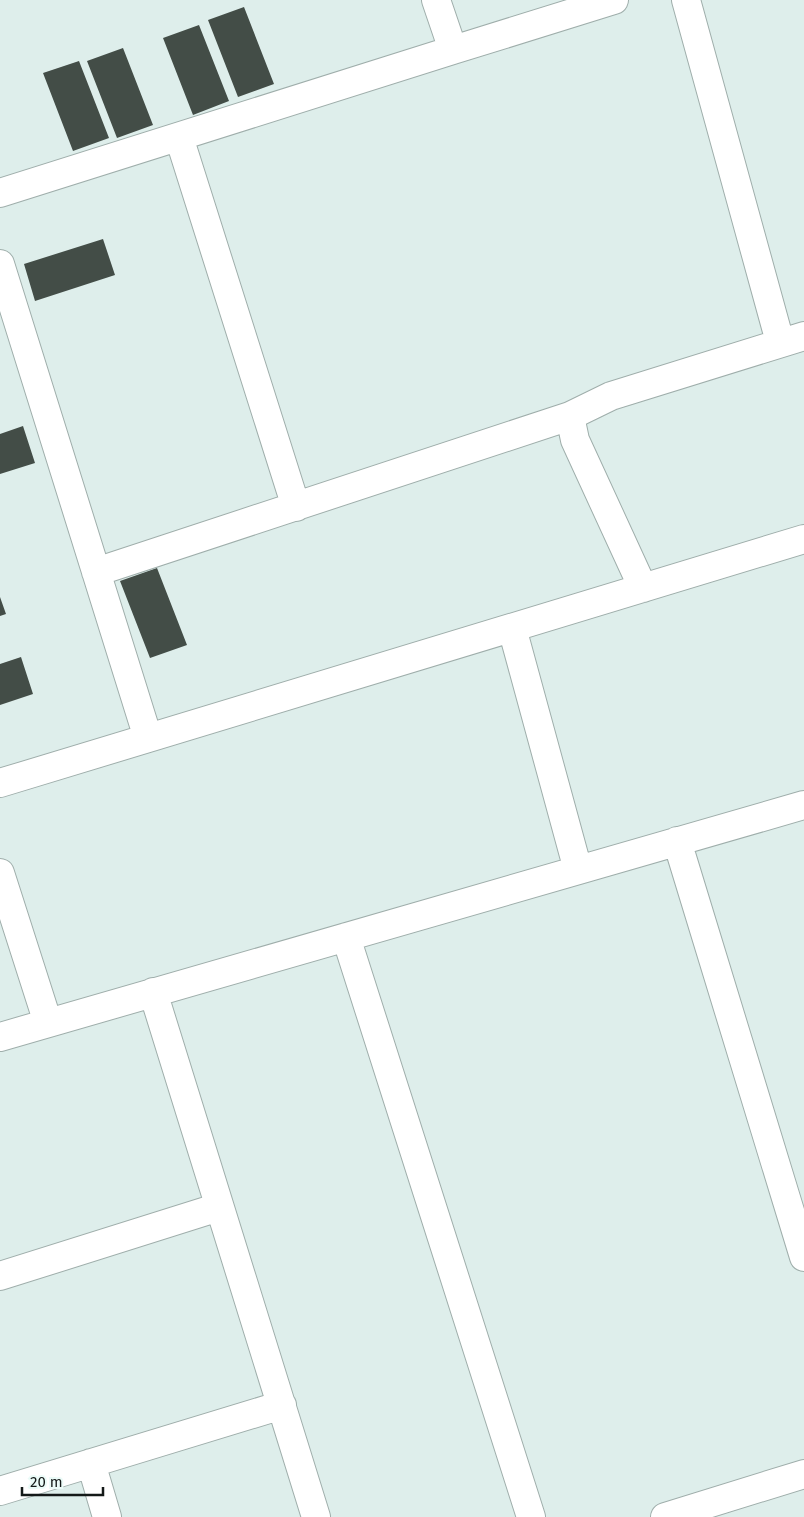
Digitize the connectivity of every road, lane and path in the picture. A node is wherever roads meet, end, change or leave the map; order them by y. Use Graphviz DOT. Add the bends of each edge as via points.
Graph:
graph roads {
  1 [pos="436,0"];
  2 [pos="614,0"];
  3 [pos="686,0"];
  4 [pos="453,50"];
  5 [pos="179,136"];
  6 [pos="0,193"];
  7 [pos="0,264"];
  8 [pos="792,339"];
  9 [pos="570,416"];
  10 [pos="296,506"];
  11 [pos="804,539"];
  12 [pos="96,572"];
  13 [pos="643,588"];
  14 [pos="512,628"];
  15 [pos="148,738"];
  16 [pos="0,782"];
  17 [pos="804,805"];
  18 [pos="677,841"];
  19 [pos="578,870"];
  20 [pos="0,873"];
  21 [pos="346,937"];
  22 [pos="153,992"];
  23 [pos="48,1022"];
  24 [pos="0,1036"];
  25 [pos="219,1207"];
  26 [pos="804,1257"];
  27 [pos="0,1276"];
  28 [pos="282,1405"];
  29 [pos="91,1463"];
  30 [pos="804,1474"];
  31 [pos="0,1491"];
  32 [pos="107,1517"];
  33 [pos="316,1517"];
  34 [pos="532,1517"];
  35 [pos="665,1517"];
  1 -- 4 [label="street"];
  2 -- 4 [label="street"];
  3 -- 8 [label="street"];
  4 -- 5 [label="street"];
  5 -- 6 [label="street"];
  5 -- 10 [label="street"];
  7 -- 12 [label="street"];
  8 -- 9 [label="street" via="611,396"];
  9 -- 10 [label="street"];
  9 -- 13 [label="street" via="575,440"];
  10 -- 12 [label="street"];
  11 -- 13 [label="street"];
  12 -- 15 [label="street"];
  13 -- 14 [label="street"];
  14 -- 15 [label="street"];
  14 -- 19 [label="street"];
  15 -- 16 [label="street"];
  17 -- 18 [label="street"];
  18 -- 19 [label="street"];
  18 -- 26 [label="street"];
  19 -- 21 [label="street"];
  20 -- 23 [label="street"];
  21 -- 22 [label="street"];
  21 -- 34 [label="street"];
  22 -- 23 [label="street"];
  22 -- 25 [label="street"];
  23 -- 24 [label="street"];
  25 -- 27 [label="street"];
  25 -- 28 [label="street"];
  28 -- 29 [label="street"];
  28 -- 33 [label="street"];
  29 -- 31 [label="street"];
  29 -- 32 [label="street"];
  30 -- 35 [label="street"];
}
